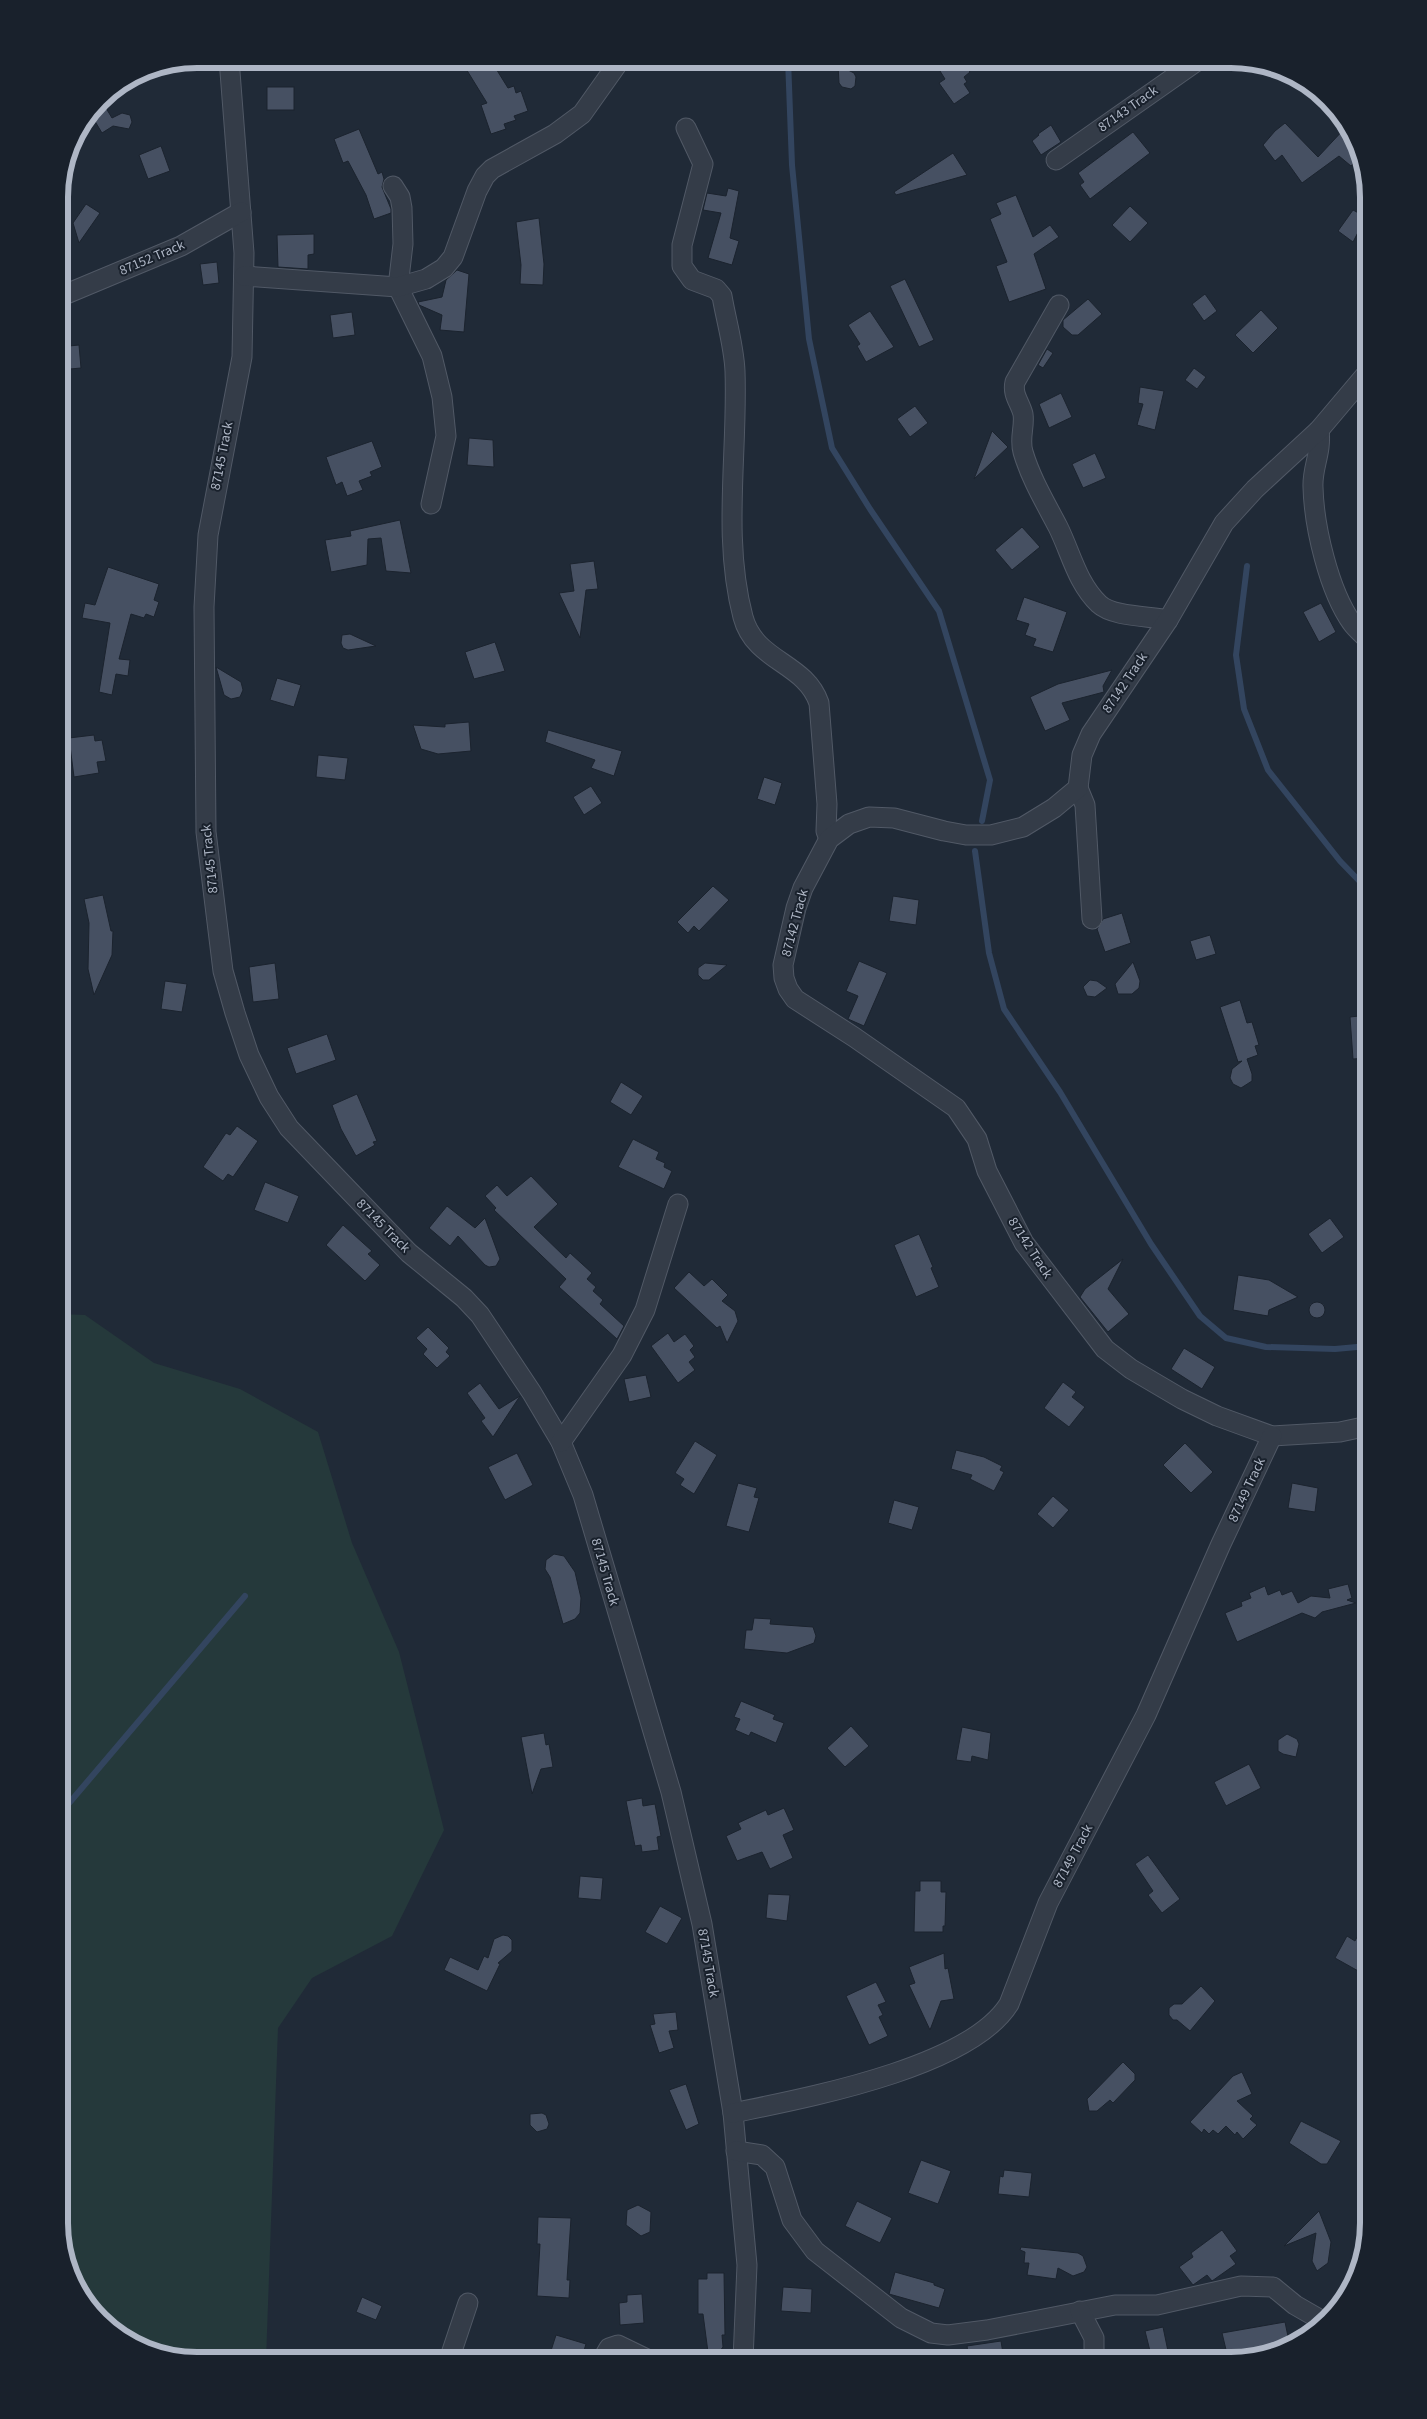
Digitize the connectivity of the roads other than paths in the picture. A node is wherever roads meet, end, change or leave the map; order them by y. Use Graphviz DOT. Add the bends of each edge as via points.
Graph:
graph roads {
  1 [pos="229,68"];
  2 [pos="615,68"];
  3 [pos="1187,68"];
  4 [pos="686,128"];
  5 [pos="1056,160"];
  6 [pos="393,186"];
  7 [pos="242,212"];
  8 [pos="244,276"];
  9 [pos="398,287"];
  10 [pos="68,293"];
  11 [pos="1059,305"];
  12 [pos="1360,381"];
  13 [pos="1319,430"];
  14 [pos="431,504"];
  15 [pos="1168,620"];
  16 [pos="1360,632"];
  17 [pos="1078,788"];
  18 [pos="829,839"];
  19 [pos="1092,919"];
  20 [pos="678,1204"];
  21 [pos="1360,1428"];
  22 [pos="1272,1436"];
  23 [pos="561,1442"];
  24 [pos="733,2113"];
  25 [pos="736,2151"];
  26 [pos="468,2303"];
  27 [pos="1080,2311"];
  28 [pos="1317,2317"];
  29 [pos="451,2351"];
  30 [pos="607,2351"];
  31 [pos="631,2351"];
  32 [pos="744,2352"];
  33 [pos="1094,2352"];
  1 -- 7 [label="street, 87145 Track"];
  2 -- 9 [label="street" via="582,114 485,176 453,257 444,268 426,279"];
  3 -- 5 [label="street, 87143 Track"];
  4 -- 18 [label="street" via="703,164 682,245 682,266 692,280 716,289 722,296 734,361 732,545 743,618 758,645 806,680 816,693"];
  6 -- 9 [label="street" via="402,208 403,244"];
  7 -- 8 [label="street, 87145 Track"];
  7 -- 10 [label="street, 87152 Track" via="181,246"];
  8 -- 9 [label="street"];
  8 -- 23 [label="street, 87145 Track" via="242,356 208,535 204,607 206,832 223,971 232,1005 249,1055 269,1097 289,1128 409,1253 464,1298 480,1316"];
  9 -- 14 [label="street" via="429,349 442,397 446,436"];
  11 -- 15 [label="street" via="1014,382 1014,394 1023,416 1020,438 1035,486 1079,576 1099,604 1126,614"];
  12 -- 13 [label="street, 87142 Track"];
  13 -- 15 [label="street, 87142 Track" via="1255,488 1224,523"];
  13 -- 16 [label="street" via="1321,445 1313,486 1327,563 1343,607"];
  15 -- 17 [label="street, 87142 Track" via="1091,734 1082,755"];
  17 -- 18 [label="street, 87142 Track" via="1023,827 1005,832 966,835 894,818 869,817 849,824"];
  17 -- 19 [label="street" via="1086,814"];
  18 -- 22 [label="street, 87142 Track" via="803,888 783,965 784,978 795,999 956,1108 977,1139 986,1171 1024,1243 1105,1349 1131,1369 1182,1399"];
  20 -- 23 [label="street" via="645,1310 622,1355"];
  21 -- 22 [label="street, 87142 Track"];
  22 -- 24 [label="street, 87149 Track" via="1146,1715 1048,1903 1004,2013 958,2046 872,2081"];
  23 -- 24 [label="street, 87145 Track" via="583,1495 671,1792 702,1924"];
  24 -- 25 [label="street, 87145 Track"];
  25 -- 27 [label="street" via="762,2154 775,2167 792,2220 815,2251 902,2318 920,2328 948,2335"];
  25 -- 32 [label="street, 87145 Track" via="747,2265"];
  26 -- 29 [label="street"];
  27 -- 28 [label="street" via="1115,2305 1157,2305 1241,2286 1273,2287"];
  27 -- 33 [label="street" via="1094,2338"];
  30 -- 31 [label="street" via="618,2345"];
}
